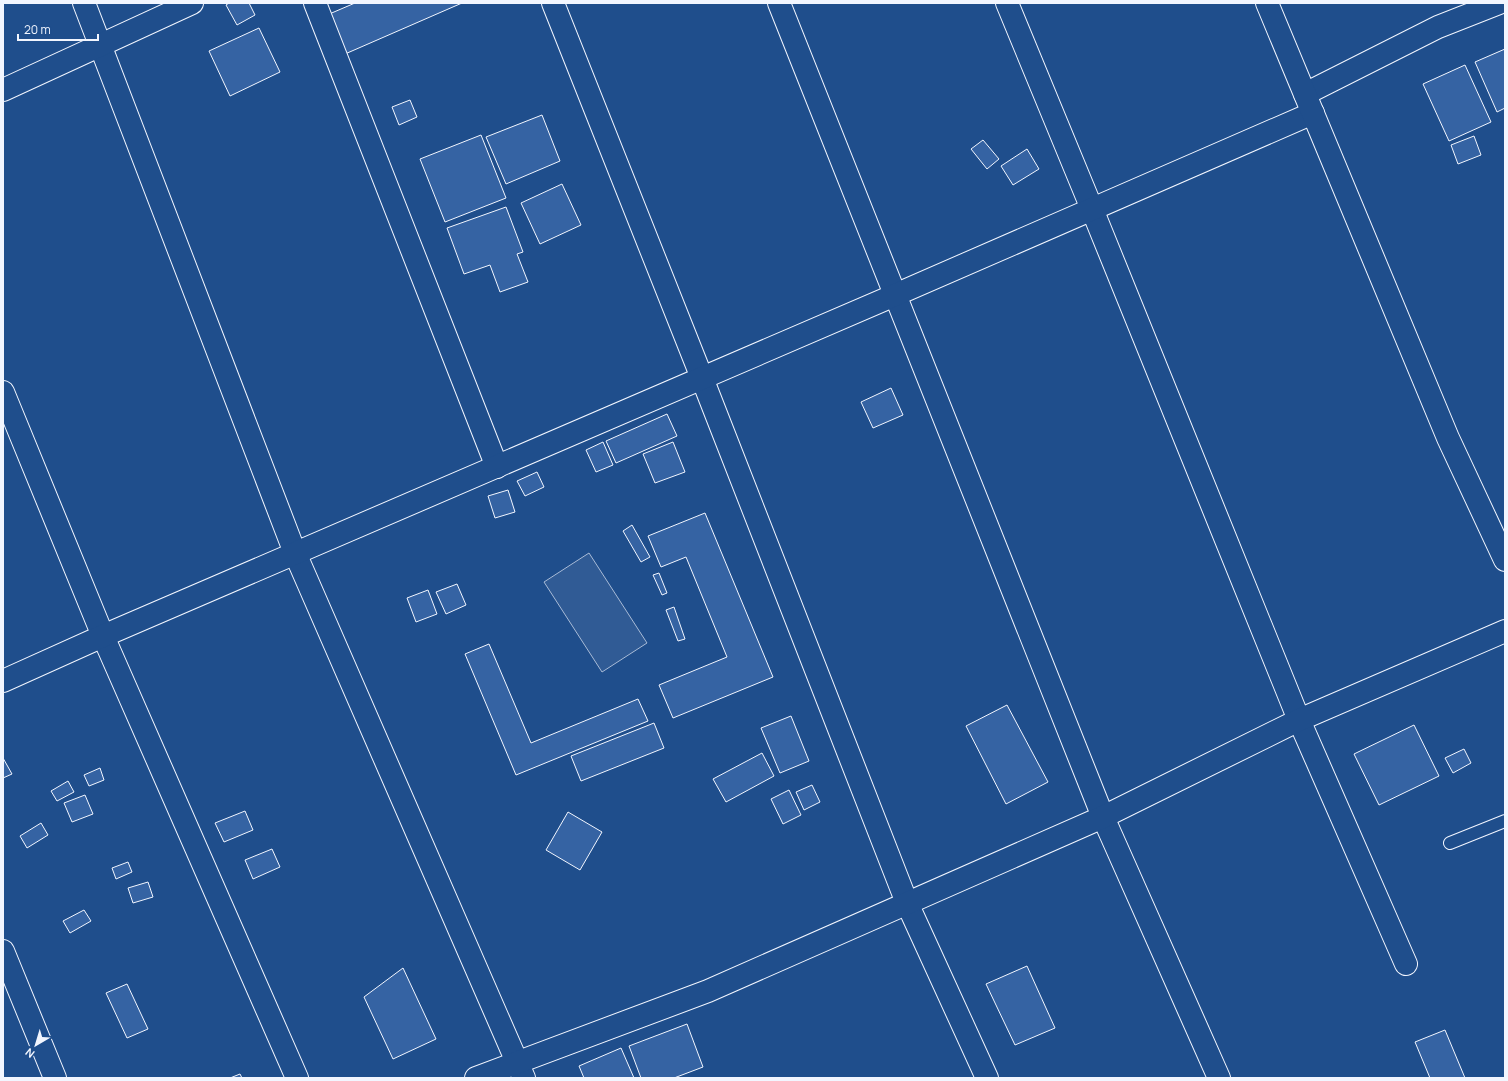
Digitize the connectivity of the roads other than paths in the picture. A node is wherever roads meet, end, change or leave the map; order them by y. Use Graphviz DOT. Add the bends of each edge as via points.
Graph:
graph roads {
  1 [pos="84,3"];
  2 [pos="192,3"];
  3 [pos="314,3"];
  4 [pos="553,3"];
  5 [pos="779,3"];
  6 [pos="1006,3"];
  7 [pos="1267,3"];
  8 [pos="1499,3"];
  9 [pos="101,45"];
  10 [pos="3,90"];
  11 [pos="1305,94"];
  12 [pos="1313,114"];
  13 [pos="1092,209"];
  14 [pos="895,295"];
  15 [pos="702,378"];
  16 [pos="3,392"];
  17 [pos="497,467"];
  18 [pos="295,553"];
  19 [pos="1505,560"];
  20 [pos="1505,631"];
  21 [pos="103,636"];
  22 [pos="3,681"];
  23 [pos="1299,720"];
  24 [pos="1103,817"];
  25 [pos="1505,821"];
  26 [pos="1450,843"];
  27 [pos="907,903"];
  28 [pos="3,951"];
  29 [pos="1406,964"];
  30 [pos="521,1070"];
  31 [pos="55,1078"];
  32 [pos="297,1078"];
  33 [pos="476,1078"];
  34 [pos="987,1078"];
  35 [pos="1219,1078"];
  1 -- 9 [label="main road"];
  2 -- 9 [label="main road"];
  3 -- 17 [label="main road"];
  4 -- 15 [label="main road"];
  5 -- 14 [label="main road"];
  6 -- 13 [label="main road"];
  7 -- 11 [label="main road"];
  8 -- 11 [label="main road" via="1438,27"];
  9 -- 10 [label="main road"];
  9 -- 18 [label="main road"];
  11 -- 12 [label="main road"];
  12 -- 13 [label="main road"];
  12 -- 19 [label="main road" via="1448,438"];
  13 -- 14 [label="main road"];
  13 -- 23 [label="main road"];
  14 -- 15 [label="main road"];
  14 -- 24 [label="main road"];
  15 -- 17 [label="main road"];
  15 -- 27 [label="main road"];
  16 -- 21 [label="main road"];
  17 -- 18 [label="main road"];
  18 -- 21 [label="main road"];
  18 -- 30 [label="main road"];
  20 -- 23 [label="main road"];
  21 -- 22 [label="main road"];
  21 -- 32 [label="main road"];
  23 -- 24 [label="main road"];
  23 -- 29 [label="main road"];
  24 -- 27 [label="main road"];
  24 -- 35 [label="main road"];
  25 -- 26 [label="lane"];
  27 -- 30 [label="main road"];
  27 -- 34 [label="main road"];
  28 -- 31 [label="main road"];
  30 -- 33 [label="main road"];
}
